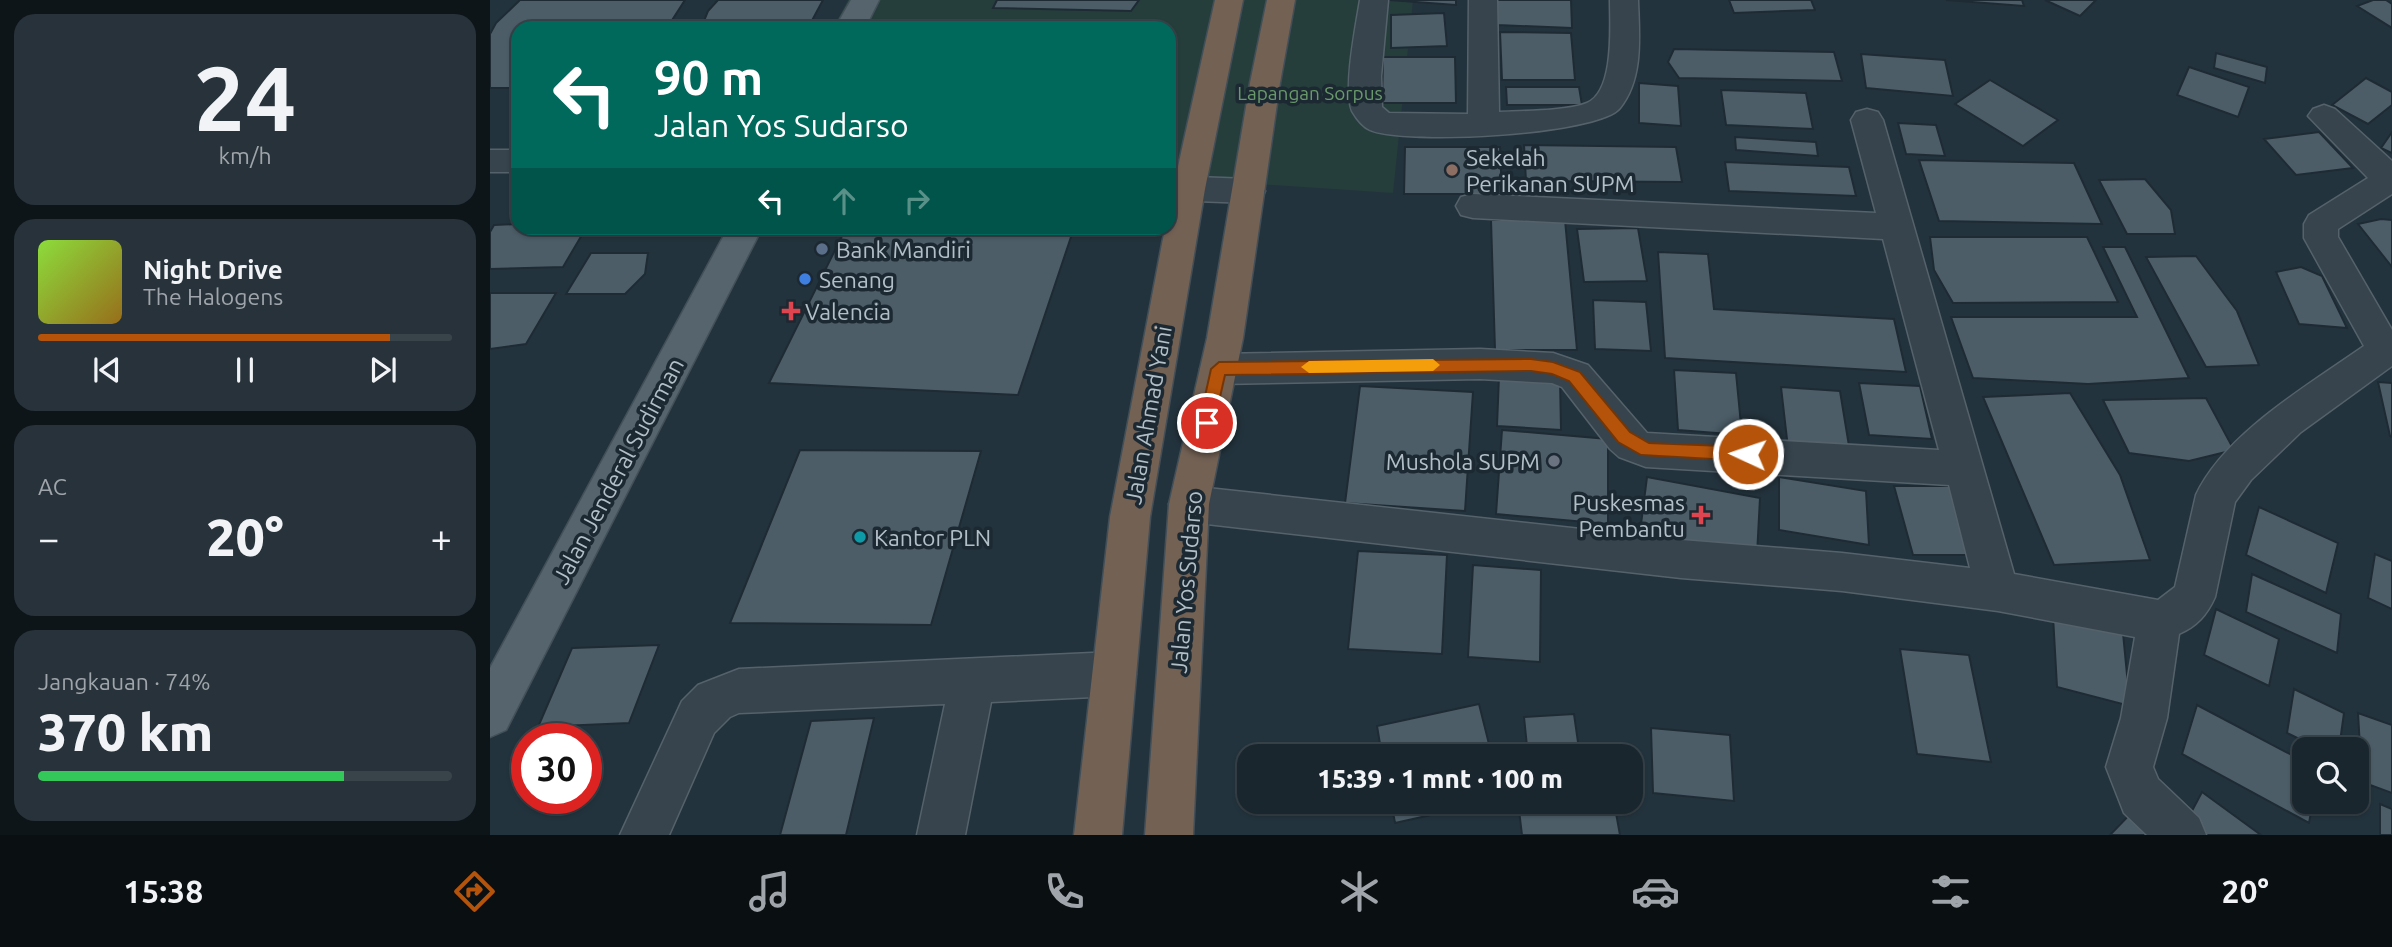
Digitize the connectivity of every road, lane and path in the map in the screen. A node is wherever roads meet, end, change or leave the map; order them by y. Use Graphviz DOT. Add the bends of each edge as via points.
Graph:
graph roads {
  1 [pos="865,0"];
  2 [pos="1229,0"];
  3 [pos="1281,0"];
  4 [pos="1374,0"];
  5 [pos="1483,0"];
  6 [pos="1624,0"];
  7 [pos="854,21"];
  8 [pos="2325,116"];
  9 [pos="1867,120"];
  10 [pos="1484,124"];
  11 [pos="490,161"];
  12 [pos="511,161"];
  13 [pos="1179,189"];
  14 [pos="1249,191"];
  15 [pos="1473,206"];
  16 [pos="1176,209"];
  17 [pos="1897,227"];
  18 [pos="741,235"];
  19 [pos="1172,235"];
  20 [pos="2388,351"];
  21 [pos="1219,369"];
  22 [pos="1964,469"];
  23 [pos="1189,504"];
  24 [pos="1998,592"];
  25 [pos="2159,621"];
  26 [pos="1114,674"];
  27 [pos="972,682"];
  28 [pos="490,714"];
  29 [pos="644,835"];
  30 [pos="941,835"];
  31 [pos="1098,835"];
  32 [pos="1169,835"];
  33 [pos="2182,835"];
  1 -- 7 [label="main road"];
  2 -- 13 [label="highway, Jalan Ahmad Yani"];
  3 -- 14 [label="highway, Jalan Yos Sudarso"];
  4 -- 10 [label="street" via="1364,94 1367,110 1381,122 1413,126"];
  5 -- 10 [label="street"];
  6 -- 10 [label="street" via="1623,65 1615,92 1599,110"];
  8 -- 20 [label="street" via="2381,170 2385,181 2321,224 2321,238"];
  9 -- 17 [label="street"];
  11 -- 12 [label="street"];
  13 -- 14 [label="street"];
  13 -- 16 [label="highway, Jalan Ahmad Yani"];
  14 -- 21 [label="highway, Jalan Yos Sudarso"];
  15 -- 17 [label="street"];
  17 -- 22 [label="street"];
  18 -- 28 [label="main road, Jalan Jenderal Sudirman"];
  19 -- 26 [label="highway, Jalan Ahmad Yani" via="1130,517"];
  20 -- 25 [label="street" via="2287,421 2237,468 2216,495 2194,597 2178,613"];
  21 -- 22 [label="street" via="1480,364 1553,368 1575,376 1624,437 1646,450"];
  21 -- 23 [label="highway, Jalan Yos Sudarso"];
  22 -- 24 [label="street"];
  23 -- 24 [label="street"];
  23 -- 32 [label="highway, Jalan Yos Sudarso"];
  24 -- 25 [label="street"];
  25 -- 33 [label="street" via="2144,718 2129,767 2141,796"];
  26 -- 27 [label="street"];
  26 -- 31 [label="highway, Jalan Ahmad Yani"];
  27 -- 29 [label="street" via="761,689 739,691 714,701 691,729"];
  27 -- 30 [label="street"];
}
